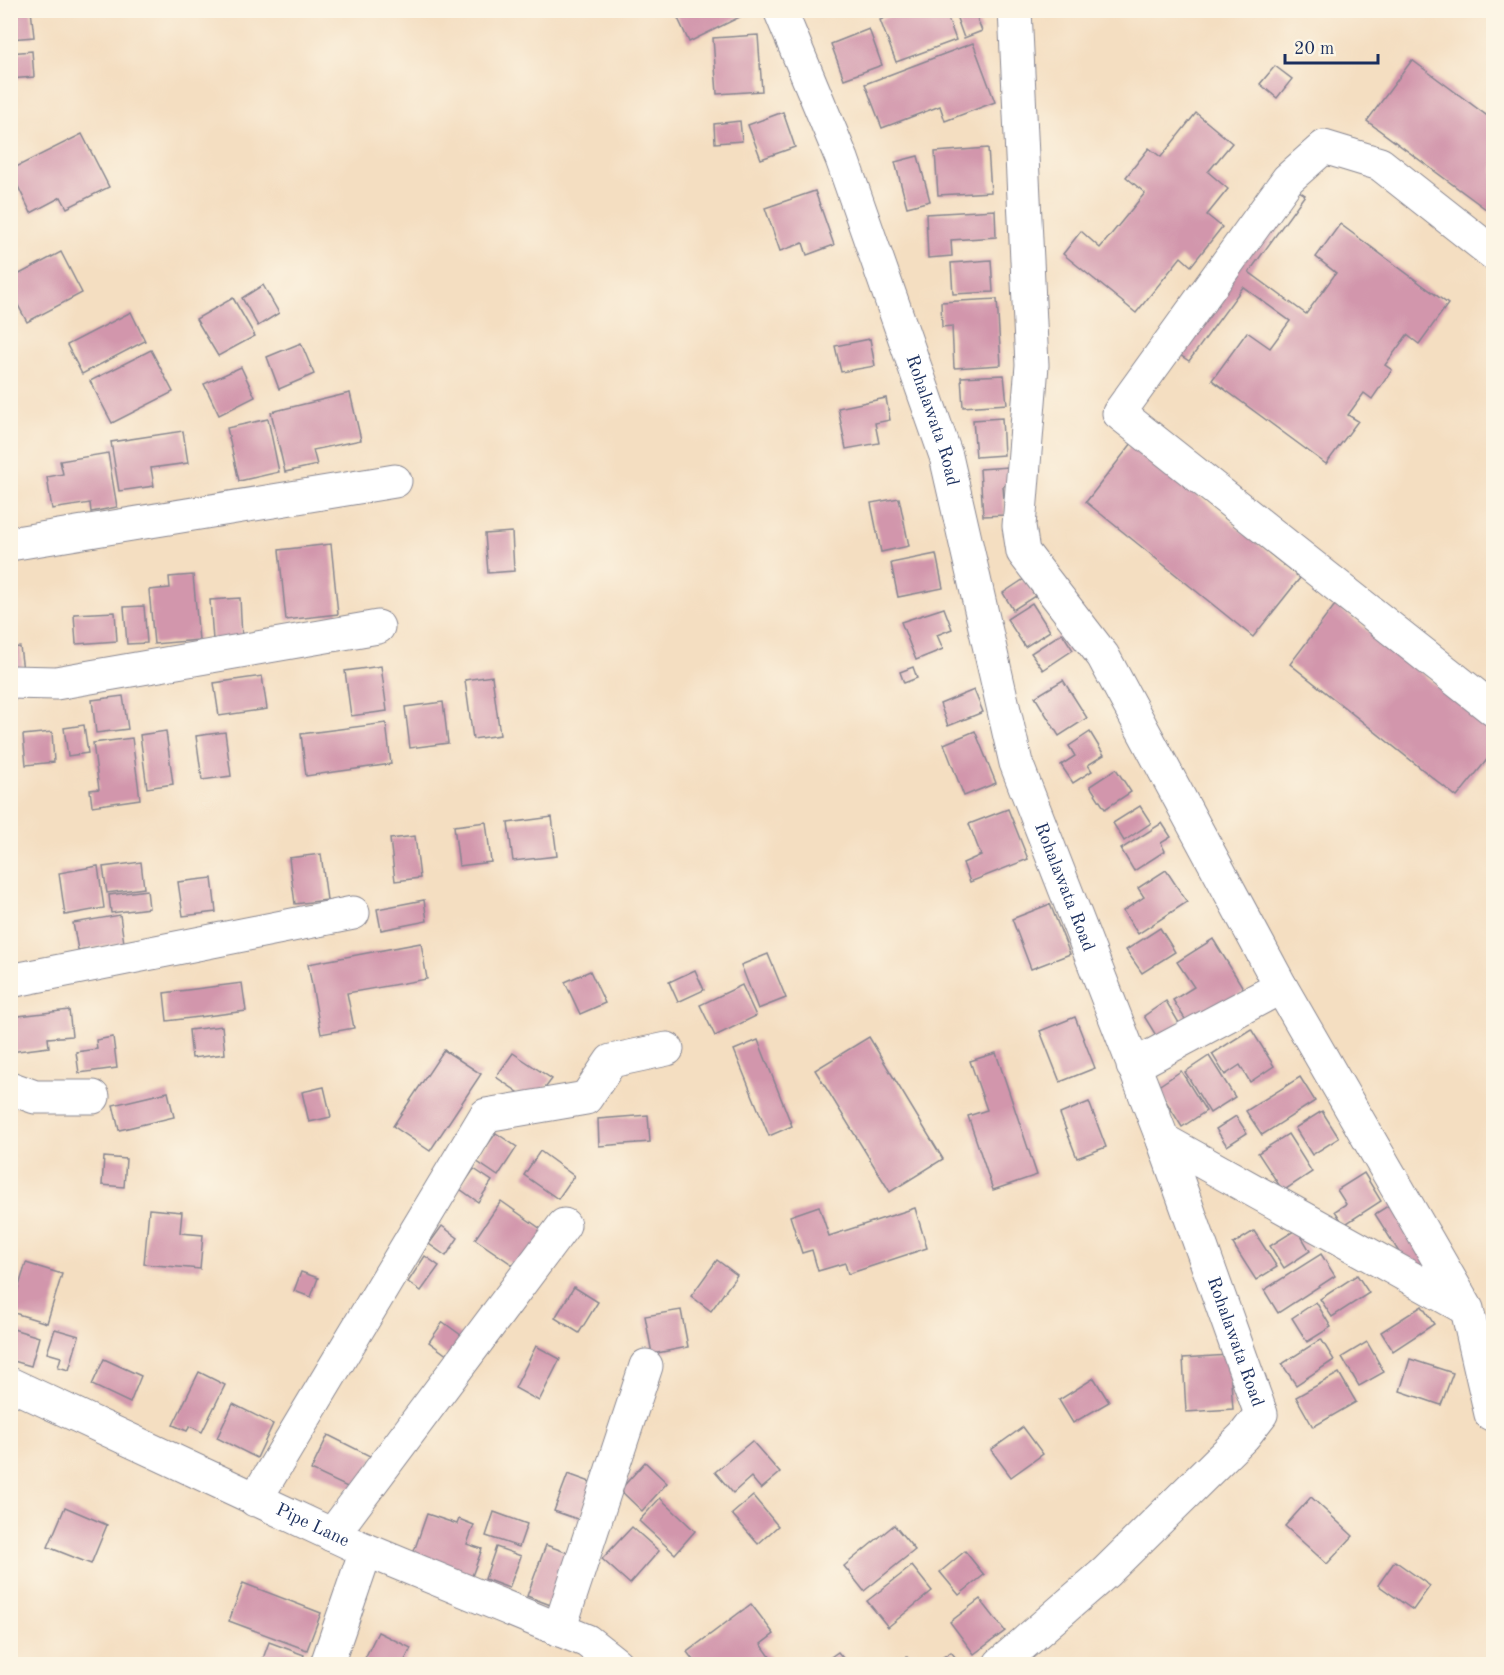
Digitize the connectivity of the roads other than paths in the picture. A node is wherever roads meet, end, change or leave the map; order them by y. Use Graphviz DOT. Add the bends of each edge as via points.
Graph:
graph roads {
  1 [pos="780,10"];
  2 [pos="1015,10"];
  3 [pos="1494,254"];
  4 [pos="395,481"];
  5 [pos="10,544"];
  6 [pos="378,627"];
  7 [pos="10,682"];
  8 [pos="1494,710"];
  9 [pos="353,913"];
  10 [pos="10,981"];
  11 [pos="1281,987"];
  12 [pos="666,1049"];
  13 [pos="1133,1066"];
  14 [pos="10,1088"];
  15 [pos="93,1097"];
  16 [pos="1163,1140"];
  17 [pos="564,1225"];
  18 [pos="1467,1309"];
  19 [pos="646,1366"];
  20 [pos="10,1384"];
  21 [pos="1491,1414"];
  22 [pos="255,1500"];
  23 [pos="332,1535"];
  24 [pos="366,1550"];
  25 [pos="559,1630"];
  26 [pos="598,1659"];
  27 [pos="327,1665"];
  28 [pos="1000,1665"];
  1 -- 13 [label="street, Rohalawata Road" via="842,159 946,456 1016,762"];
  2 -- 11 [label="street" via="1032,365 1018,526 1023,552 1103,656"];
  3 -- 8 [label="street" via="1380,164 1324,147 1288,179 1119,413"];
  4 -- 5 [label="street"];
  6 -- 7 [label="street" via="56,683"];
  9 -- 10 [label="street"];
  11 -- 13 [label="street"];
  11 -- 18 [label="street"];
  12 -- 22 [label="street" via="611,1061 586,1098 486,1115"];
  13 -- 16 [label="street, Rohalawata Road"];
  14 -- 15 [label="street" via="35,1097"];
  16 -- 18 [label="street"];
  16 -- 28 [label="street, Rohalawata Road" via="1261,1414 1244,1436 1106,1572"];
  17 -- 23 [label="street"];
  18 -- 21 [label="street"];
  19 -- 25 [label="street"];
  20 -- 22 [label="street, Pipe Lane"];
  22 -- 23 [label="street, Pipe Lane"];
  23 -- 24 [label="street, Pipe Lane"];
  24 -- 25 [label="street, Pipe Lane"];
  24 -- 27 [label="street"];
  25 -- 26 [label="street, Pipe Lane" via="587,1641"];
}
